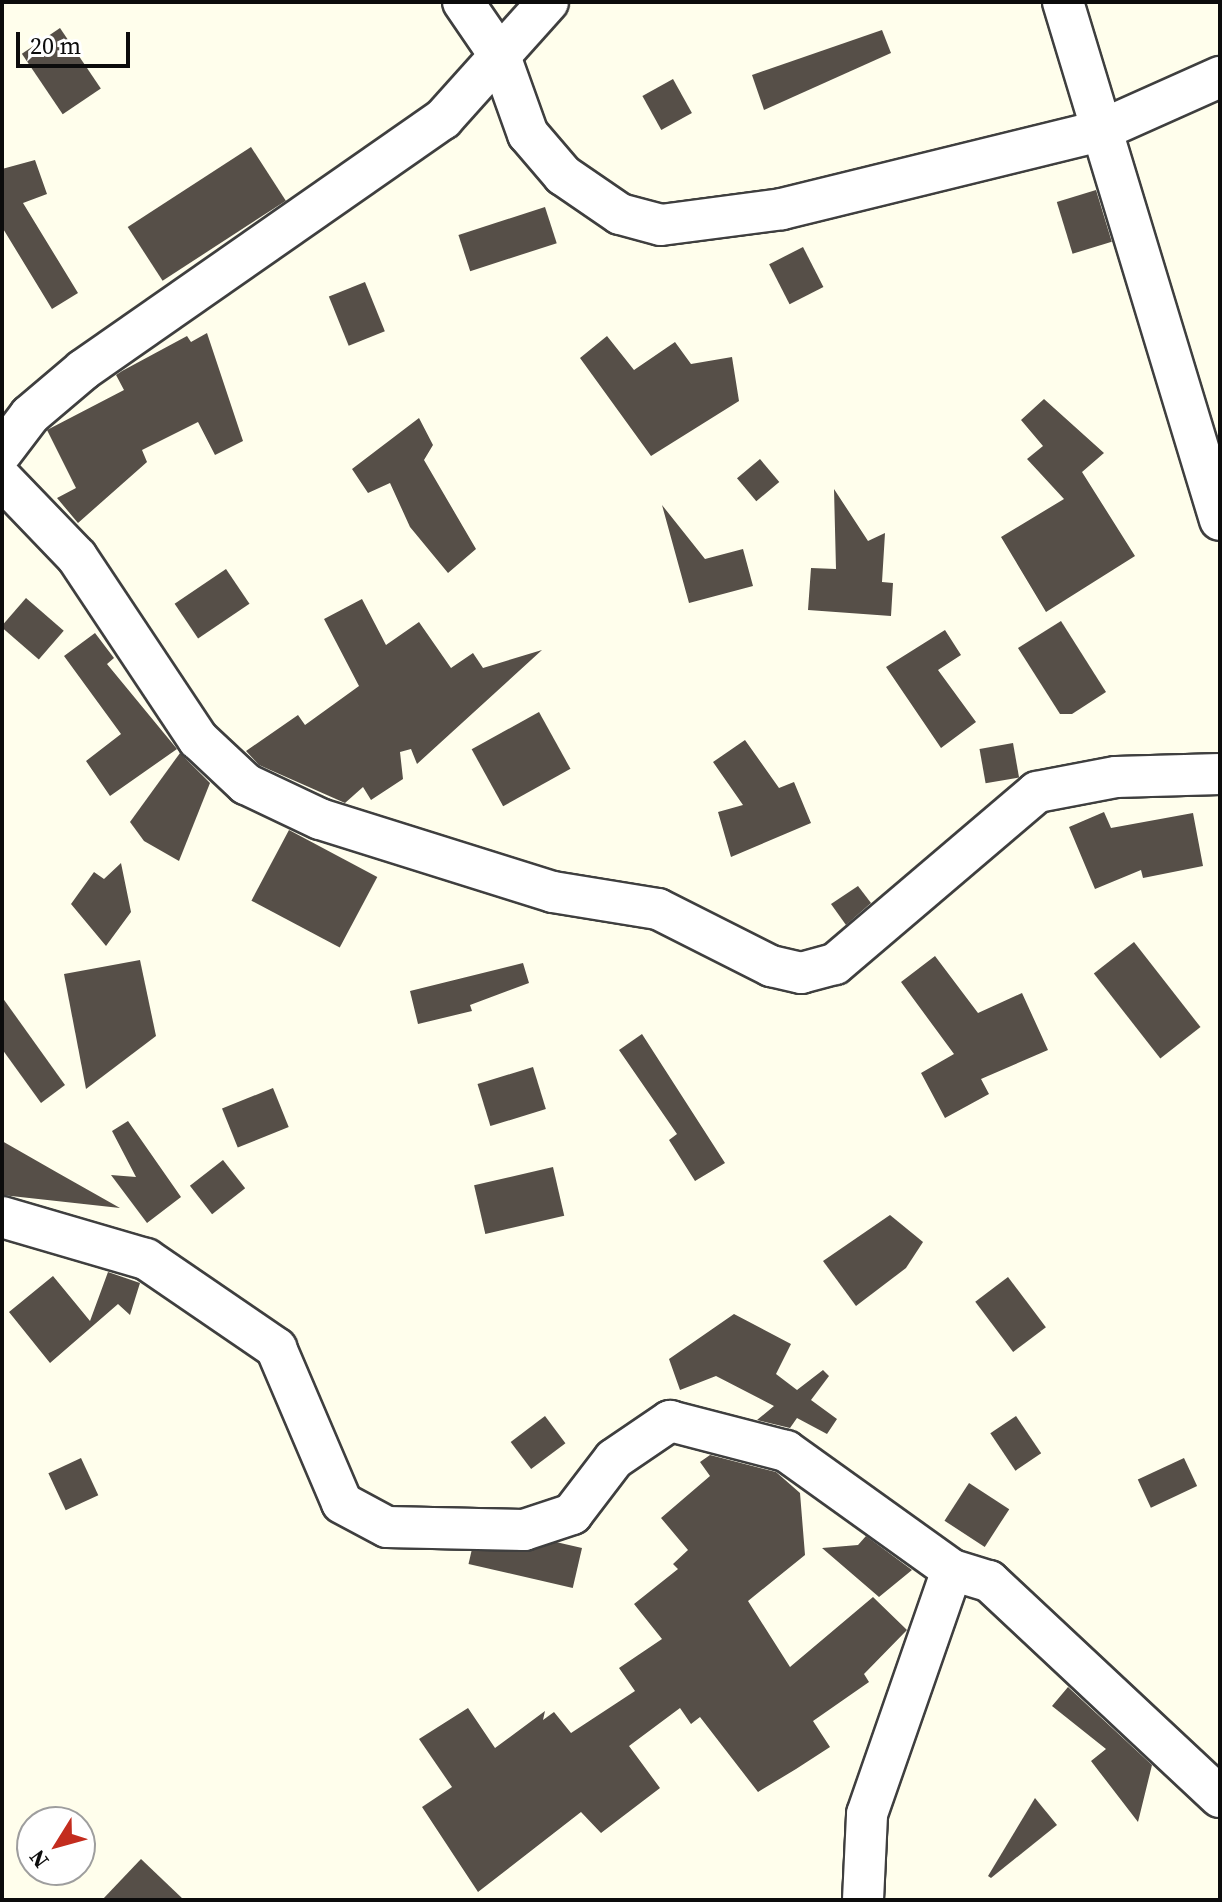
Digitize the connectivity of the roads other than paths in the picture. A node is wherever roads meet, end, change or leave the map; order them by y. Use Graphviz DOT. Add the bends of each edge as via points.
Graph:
graph roads {
  1 [pos="463,2"];
  2 [pos="548,2"];
  3 [pos="1063,2"];
  4 [pos="500,56"];
  5 [pos="1220,77"];
  6 [pos="1099,131"];
  7 [pos="2,452"];
  8 [pos="2,479"];
  9 [pos="1220,520"];
  10 [pos="1220,774"];
  11 [pos="2,1217"];
  12 [pos="952,1570"];
  13 [pos="1220,1797"];
  14 [pos="863,1900"];
  1 -- 4 [label="street"];
  2 -- 4 [label="street"];
  3 -- 6 [label="street"];
  4 -- 6 [label="street" via="528,134 563,175 620,214 661,225 782,209"];
  4 -- 7 [label="street" via="443,119 385,166 83,370 30,415"];
  5 -- 6 [label="street"];
  6 -- 9 [label="street"];
  8 -- 10 [label="street" via="77,557 198,739 246,784 320,819 553,892 658,909 771,966 801,973 835,964 1037,792 1116,777"];
  11 -- 12 [label="street" via="146,1259 276,1348 342,1503 387,1527 524,1530 572,1514 614,1459 670,1421 786,1451"];
  12 -- 13 [label="street" via="989,1581"];
  12 -- 14 [label="street" via="867,1814"];
}
